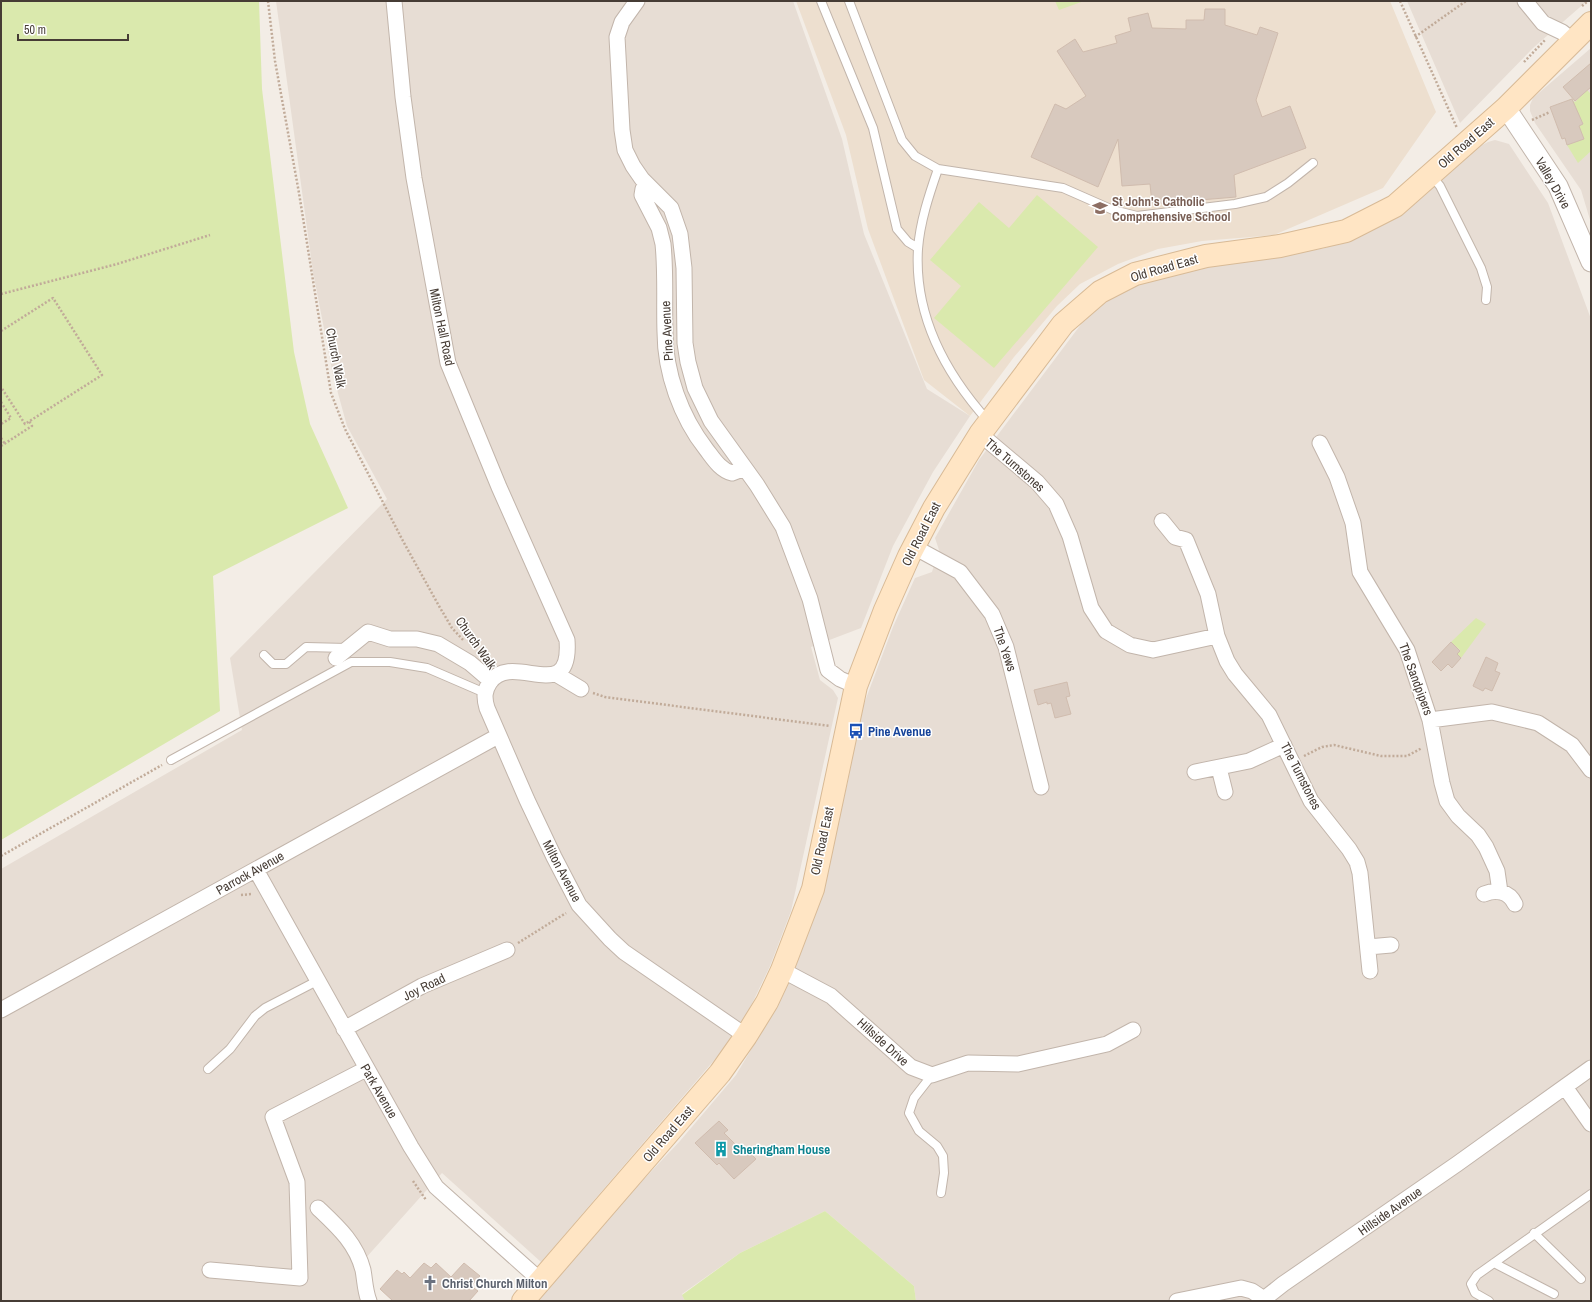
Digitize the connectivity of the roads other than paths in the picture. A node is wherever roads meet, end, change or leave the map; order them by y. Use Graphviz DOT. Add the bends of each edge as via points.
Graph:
graph roads {
  1 [pos="394,1"];
  2 [pos="637,1"];
  3 [pos="822,1"];
  4 [pos="849,1"];
  5 [pos="1525,1"];
  6 [pos="1591,23"];
  7 [pos="1572,40"];
  8 [pos="1506,108"];
  9 [pos="1313,163"];
  10 [pos="938,170"];
  11 [pos="1430,175"];
  12 [pos="647,184"];
  13 [pos="918,248"];
  14 [pos="1590,253"];
  15 [pos="1486,300"];
  16 [pos="984,428"];
  17 [pos="1320,442"];
  18 [pos="745,468"];
  19 [pos="1162,521"];
  20 [pos="914,547"];
  21 [pos="1217,636"];
  22 [pos="348,649"];
  23 [pos="264,655"];
  24 [pos="336,658"];
  25 [pos="556,674"];
  26 [pos="856,686"];
  27 [pos="488,687"];
  28 [pos="581,690"];
  29 [pos="1430,720"];
  30 [pos="498,736"];
  31 [pos="1284,745"];
  32 [pos="171,760"];
  33 [pos="1219,768"];
  34 [pos="1591,770"];
  35 [pos="1195,772"];
  36 [pos="1041,787"];
  37 [pos="1225,792"];
  38 [pos="256,870"];
  39 [pos="1500,892"];
  40 [pos="1484,894"];
  41 [pos="1515,904"];
  42 [pos="1391,945"];
  43 [pos="1368,947"];
  44 [pos="507,950"];
  45 [pos="782,970"];
  46 [pos="1370,970"];
  47 [pos="317,981"];
  48 [pos="1,1010"];
  49 [pos="344,1029"];
  50 [pos="1133,1030"];
  51 [pos="746,1036"];
  52 [pos="1591,1068"];
  53 [pos="208,1069"];
  54 [pos="366,1069"];
  55 [pos="932,1075"];
  56 [pos="1565,1087"];
  57 [pos="1591,1124"];
  58 [pos="941,1193"];
  59 [pos="1591,1194"];
  60 [pos="318,1208"];
  61 [pos="1534,1233"];
  62 [pos="1494,1263"];
  63 [pos="210,1270"];
  64 [pos="1581,1279"];
  65 [pos="541,1281"];
  66 [pos="1554,1294"];
  67 [pos="1271,1298"];
  68 [pos="369,1301"];
  69 [pos="523,1301"];
  70 [pos="1177,1301"];
  71 [pos="1489,1301"];
  1 -- 25 [label="street, Milton Hall Road" via="414,178 448,363 499,487 567,640 567,660 564,669"];
  2 -- 12 [label="street, Pine Avenue" via="619,30 618,65 623,144 632,166"];
  3 -- 13 [label="lane" via="873,128 897,229 908,242"];
  4 -- 10 [label="lane" via="902,140 915,156"];
  5 -- 7 [label="street" via="1545,24"];
  6 -- 7 [label="main road, Old Road East"];
  7 -- 8 [label="main road, Old Road East"];
  8 -- 11 [label="main road, Old Road East"];
  8 -- 14 [label="street, Valley Drive" via="1558,186"];
  9 -- 10 [label="lane" via="1266,197 1235,204 1137,216 1113,210 1063,188"];
  10 -- 13 [label="lane" via="925,212"];
  11 -- 15 [label="lane" via="1440,186 1482,268 1487,287"];
  11 -- 16 [label="main road, Old Road East" via="1394,206 1346,231 1280,246 1206,256 1135,274 1100,292 1063,324"];
  12 -- 18 [label="street, Pine Avenue" via="671,208 680,234 684,268 685,343 695,388 711,421"];
  12 -- 18 [label="street, Pine Avenue" via="642,195 657,224 663,244 665,341 674,387 696,436 719,465 726,472 732,473"];
  13 -- 16 [label="lane" via="918,282 929,329 945,363"];
  16 -- 20 [label="main road, Old Road East" via="947,486"];
  16 -- 21 [label="street, The Turnstones" via="1056,504 1070,536 1091,608 1106,631 1130,645 1153,650"];
  17 -- 29 [label="street, The Sandpipers" via="1353,523 1360,572 1408,650"];
  18 -- 26 [label="street, Pine Avenue" via="773,508 789,542 810,599 828,670"];
  19 -- 21 [label="street, The Turnstones" via="1175,537 1186,540 1208,594"];
  20 -- 26 [label="main road, Old Road East" via="885,610"];
  20 -- 36 [label="street, The Yews" via="960,572 992,614 1006,646"];
  21 -- 31 [label="street, The Turnstones" via="1231,668 1269,715"];
  22 -- 23 [label="lane" via="306,646 283,665 273,664"];
  22 -- 24 [label="street"];
  22 -- 27 [label="street" via="372,628 390,639 438,644 468,661"];
  25 -- 27 [label="street" via="507,672 496,676"];
  25 -- 28 [label="street"];
  26 -- 45 [label="main road, Old Road East" via="813,889"];
  27 -- 30 [label="street, Milton Avenue" via="486,705"];
  27 -- 32 [label="lane" via="428,668 390,662 352,662"];
  29 -- 34 [label="street" via="1492,712 1538,723 1572,745"];
  29 -- 39 [label="street, The Sandpipers" via="1447,801 1486,847 1497,871"];
  30 -- 38 [label="street, Parrock Avenue"];
  30 -- 51 [label="street, Milton Avenue" via="554,858 579,905 624,952"];
  31 -- 33 [label="street" via="1249,761"];
  31 -- 43 [label="street, The Turnstones" via="1313,804 1346,844 1357,862"];
  33 -- 35 [label="street"];
  33 -- 37 [label="street"];
  38 -- 47 [label="street, Park Avenue"];
  38 -- 48 [label="street, Parrock Avenue"];
  39 -- 40 [label="street"];
  39 -- 41 [label="street" via="1511,896"];
  42 -- 43 [label="street"];
  43 -- 46 [label="street, The Turnstones"];
  44 -- 49 [label="street, Joy Road" via="422,986"];
  45 -- 51 [label="main road, Old Road East" via="767,1002"];
  45 -- 55 [label="street, Hillside Drive" via="831,996 911,1067"];
  47 -- 49 [label="street, Park Avenue"];
  47 -- 53 [label="lane" via="265,1008 255,1016 230,1049"];
  49 -- 54 [label="street, Park Avenue"];
  50 -- 55 [label="street" via="1107,1044 1018,1064 968,1062"];
  51 -- 65 [label="main road, Old Road East" via="692,1107"];
  52 -- 56 [label="street, Hillside Avenue"];
  54 -- 63 [label="street" via="273,1117 297,1182 300,1278"];
  54 -- 65 [label="street, Park Avenue" via="436,1187"];
  55 -- 58 [label="lane" via="914,1098 910,1113 919,1131 937,1146 943,1156"];
  56 -- 57 [label="street"];
  56 -- 67 [label="street, Hillside Avenue"];
  59 -- 61 [label="lane"];
  60 -- 68 [label="street" via="345,1233 356,1250"];
  61 -- 62 [label="lane"];
  61 -- 64 [label="lane"];
  62 -- 66 [label="lane"];
  62 -- 71 [label="lane" via="1477,1275 1471,1284 1475,1293"];
  65 -- 69 [label="main road, Old Road East"];
  67 -- 70 [label="street, Hillside Avenue" via="1241,1288"];
}
